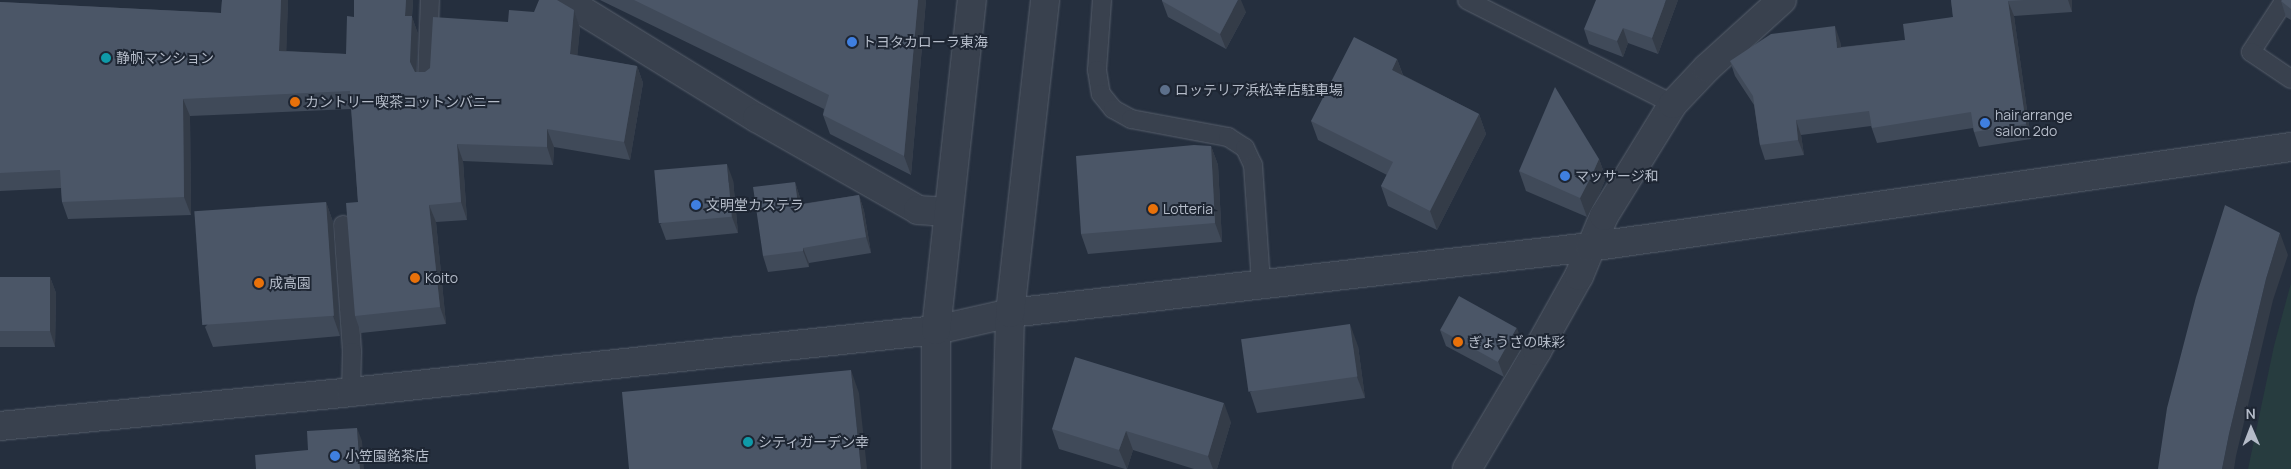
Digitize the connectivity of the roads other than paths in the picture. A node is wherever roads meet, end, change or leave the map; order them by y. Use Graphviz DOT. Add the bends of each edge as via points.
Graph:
graph roads {
  1 [pos="430,0"];
  2 [pos="566,0"];
  3 [pos="972,0"];
  4 [pos="1046,0"];
  5 [pos="1102,0"];
  6 [pos="1467,0"];
  7 [pos="1782,0"];
  8 [pos="2286,0"];
  9 [pos="2291,79"];
  10 [pos="426,80"];
  11 [pos="1673,104"];
  12 [pos="2291,147"];
  13 [pos="947,212"];
  14 [pos="343,225"];
  15 [pos="1590,247"];
  16 [pos="1261,283"];
  17 [pos="1010,313"];
  18 [pos="936,330"];
  19 [pos="351,392"];
  20 [pos="0,426"];
  21 [pos="936,469"];
  22 [pos="1006,469"];
  23 [pos="1467,469"];
  1 -- 10 [label="lane"];
  2 -- 13 [label="street" via="757,118 918,210"];
  3 -- 13 [label="street"];
  4 -- 17 [label="street"];
  5 -- 16 [label="lane" via="1098,70 1101,94 1113,109 1131,119 1228,137 1245,148 1253,165"];
  6 -- 11 [label="lane"];
  7 -- 11 [label="street" via="1707,68"];
  8 -- 9 [label="lane" via="2251,52"];
  11 -- 15 [label="street" via="1604,216"];
  12 -- 15 [label="street"];
  13 -- 18 [label="street"];
  14 -- 19 [label="lane" via="352,352"];
  15 -- 16 [label="street"];
  15 -- 23 [label="street" via="1579,276"];
  16 -- 17 [label="street"];
  17 -- 18 [label="street"];
  17 -- 22 [label="street"];
  18 -- 19 [label="street"];
  18 -- 21 [label="street"];
  19 -- 20 [label="street"];
}
